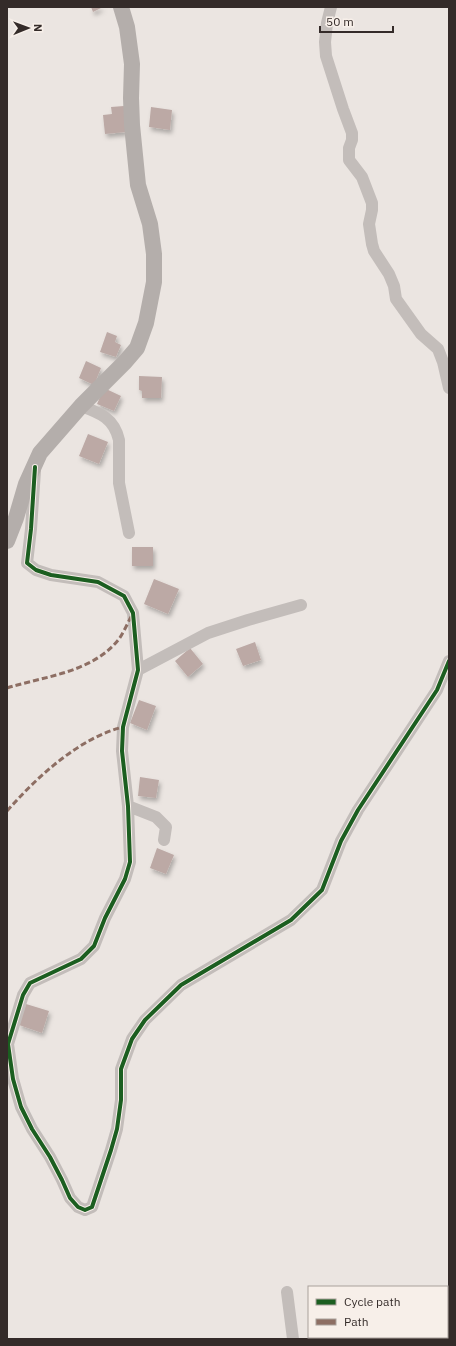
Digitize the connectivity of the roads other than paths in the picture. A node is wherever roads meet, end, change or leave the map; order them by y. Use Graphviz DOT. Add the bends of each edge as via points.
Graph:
graph roads {
  1 [pos="121,7"];
  2 [pos="331,7"];
  3 [pos="449,388"];
  4 [pos="81,406"];
  5 [pos="35,467"];
  6 [pos="129,533"];
  7 [pos="7,541"];
  8 [pos="301,605"];
  9 [pos="449,661"];
  10 [pos="138,670"];
  11 [pos="128,806"];
  12 [pos="164,840"];
  13 [pos="287,1292"];
  14 [pos="293,1339"];
  1 -- 4 [label="street" via="127,27 132,64 133,139 138,185 150,224 154,282 146,323 137,348"];
  2 -- 3 [label="street" via="326,29 326,56 352,134 348,148 349,160 362,177 372,203 369,224 374,251 389,274 396,299 421,334 438,349"];
  4 -- 5 [label="street" via="40,454"];
  4 -- 6 [label="street" via="106,418 118,433 119,483"];
  5 -- 7 [label="street" via="26,484"];
  5 -- 10 [label="street" via="27,563 36,570 51,575 98,582 124,596 133,613"];
  8 -- 10 [label="street" via="208,633"];
  9 -- 11 [label="street" via="437,690 358,810 341,841 322,890 291,920 181,985 145,1020 132,1039 121,1069 121,1100 117,1129 92,1207 85,1210 78,1207 70,1198 21,1107 13,1079 8,1044 23,995 30,982 80,959 94,946 125,879 130,862"];
  10 -- 11 [label="street" via="124,727 122,751"];
  11 -- 12 [label="street" via="156,817 166,827"];
  13 -- 14 [label="street"];
}
